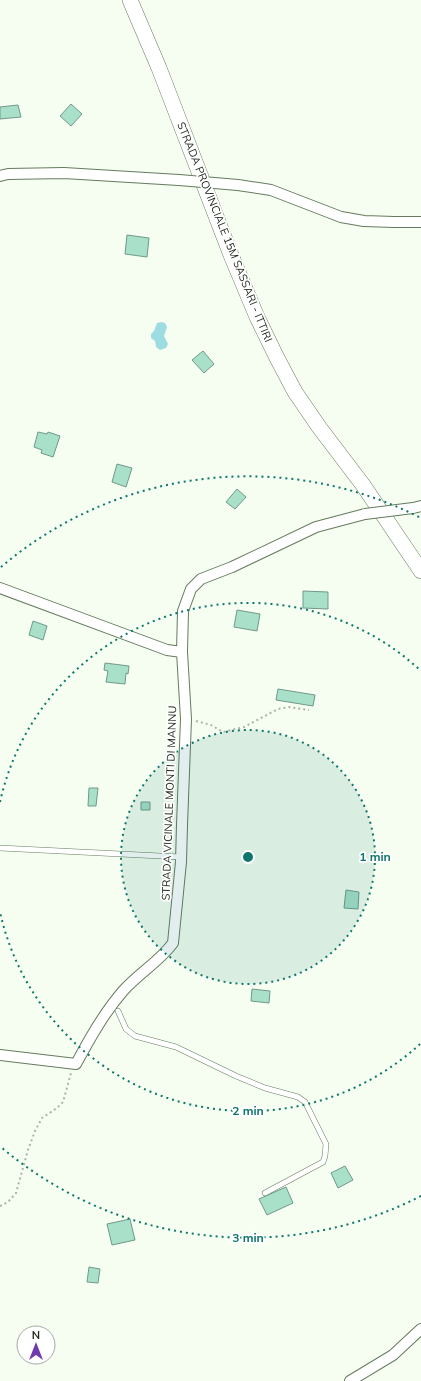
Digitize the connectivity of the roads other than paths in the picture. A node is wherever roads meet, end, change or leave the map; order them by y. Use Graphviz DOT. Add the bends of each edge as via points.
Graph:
graph roads {
  1 [pos="130,0"];
  2 [pos="0,176"];
  3 [pos="421,222"];
  4 [pos="417,507"];
  5 [pos="421,571"];
  6 [pos="0,588"];
  7 [pos="182,652"];
  8 [pos="0,848"];
  9 [pos="181,857"];
  10 [pos="118,1011"];
  11 [pos="0,1054"];
  12 [pos="265,1193"];
  13 [pos="421,1329"];
  14 [pos="350,1381"];
  1 -- 5 [label="main road, STRADA PROVINCIALE 15M SASSARI - ITTIRI" via="234,262 277,358 295,392 363,485"];
  2 -- 3 [label="street, bridge" via="64,173 238,185 271,190 341,217 364,221"];
  4 -- 7 [label="street, STRADA VICINALE MONTI DI MANNU, bridge" via="364,514 316,528 201,579 191,589 183,611"];
  6 -- 7 [label="street" via="167,650"];
  7 -- 9 [label="street, STRADA VICINALE MONTI DI MANNU" via="186,719"];
  8 -- 9 [label="lane"];
  9 -- 11 [label="street, STRADA VICINALE MONTI DI MANNU" via="173,943 165,954 124,989 101,1019 76,1064"];
  10 -- 12 [label="lane" via="126,1029 134,1036 176,1047 236,1076 265,1088 298,1097 305,1102 326,1144 323,1162"];
  13 -- 14 [label="street" via="393,1355"];
}
